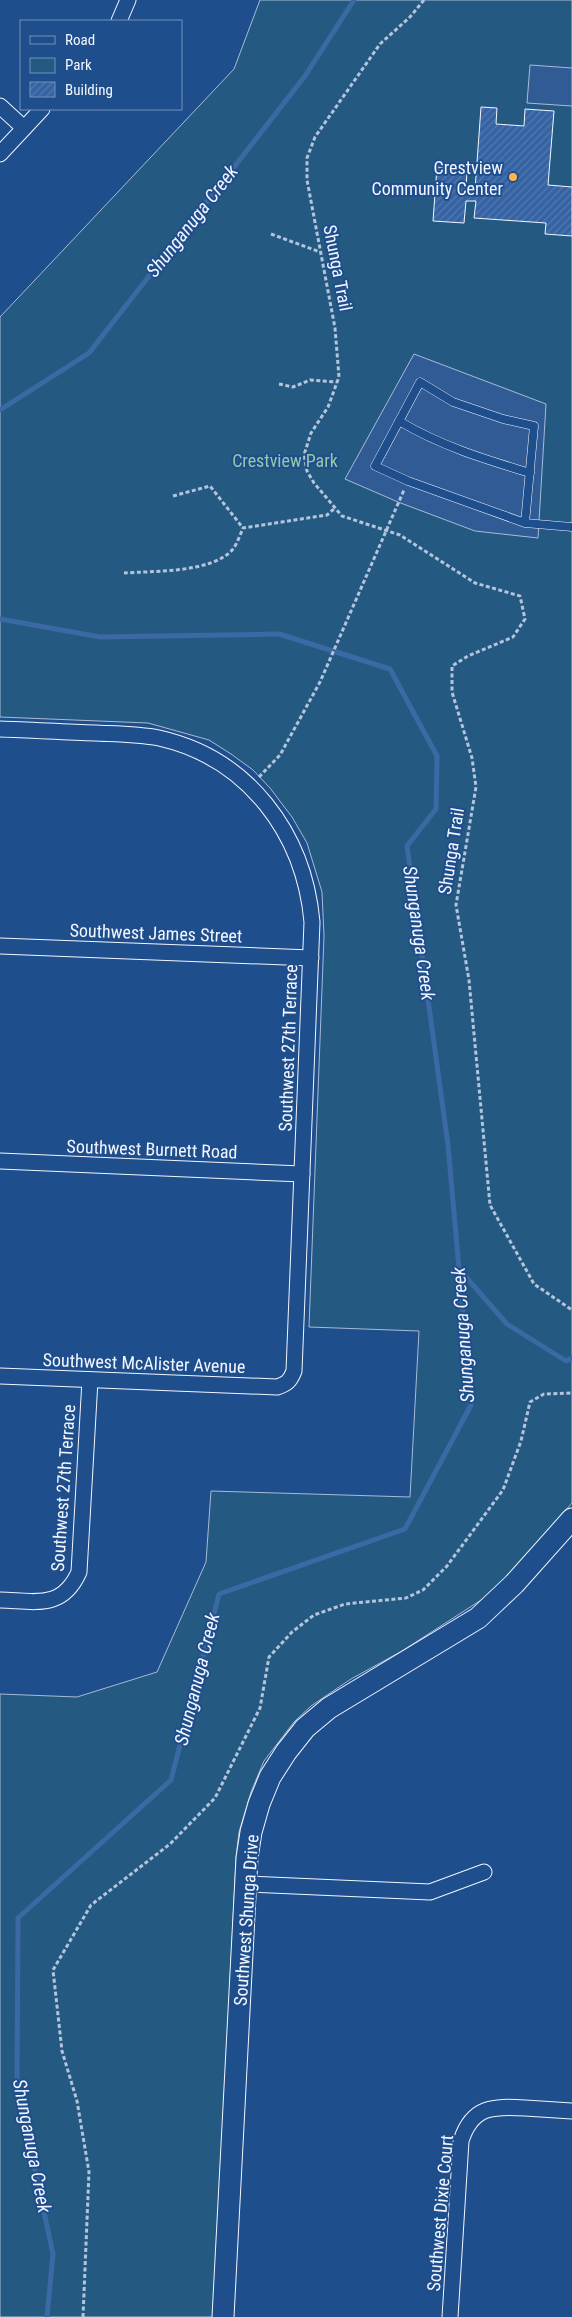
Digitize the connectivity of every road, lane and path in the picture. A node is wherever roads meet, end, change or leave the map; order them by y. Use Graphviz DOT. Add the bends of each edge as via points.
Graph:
graph roads {
  1 [pos="128,0"];
  2 [pos="424,0"];
  3 [pos="119,20"];
  4 [pos="0,106"];
  5 [pos="41,110"];
  6 [pos="24,128"];
  7 [pos="0,154"];
  8 [pos="271,234"];
  9 [pos="321,252"];
  10 [pos="337,382"];
  11 [pos="280,384"];
  12 [pos="399,421"];
  13 [pos="530,473"];
  14 [pos="408,481"];
  15 [pos="173,496"];
  16 [pos="335,508"];
  17 [pos="525,523"];
  18 [pos="572,527"];
  19 [pos="243,528"];
  20 [pos="386,529"];
  21 [pos="124,573"];
  22 [pos="0,729"];
  23 [pos="250,787"];
  24 [pos="0,946"];
  25 [pos="311,958"];
  26 [pos="0,1161"];
  27 [pos="302,1174"];
  28 [pos="572,1304"];
  29 [pos="567,1307"];
  30 [pos="572,1310"];
  31 [pos="0,1376"];
  32 [pos="90,1380"];
  33 [pos="286,1384"];
  34 [pos="572,1519"];
  35 [pos="0,1600"];
  36 [pos="484,1872"];
  37 [pos="246,1884"];
  38 [pos="572,2111"];
  39 [pos="223,2317"];
  40 [pos="450,2317"];
  1 -- 3 [label="street"];
  2 -- 9 [label="path, Shunga Trail" via="380,44 315,137 306,158"];
  4 -- 6 [label="street"];
  5 -- 6 [label="street"];
  6 -- 7 [label="street"];
  8 -- 9 [label="path"];
  9 -- 10 [label="path, Shunga Trail" via="335,328"];
  10 -- 11 [label="path" via="310,380 293,387"];
  10 -- 16 [label="path, Shunga Trail" via="328,407 311,432 304,455 314,483"];
  12 -- 13 [label="lane" via="458,450"];
  12 -- 13 [label="lane" via="420,382 453,402 534,426"];
  12 -- 14 [label="lane" via="375,466"];
  13 -- 17 [label="lane"];
  14 -- 17 [label="lane"];
  14 -- 20 [label="path"];
  15 -- 19 [label="path" via="210,486"];
  16 -- 19 [label="path" via="326,515"];
  16 -- 20 [label="path, Shunga Trail" via="342,516"];
  17 -- 18 [label="lane"];
  19 -- 21 [label="path" via="233,549 222,558 184,569"];
  20 -- 23 [label="path" via="320,682 280,755"];
  20 -- 29 [label="path, Shunga Trail" via="475,583 520,596 526,619 513,637 452,666 452,692 472,758 476,787 456,905 469,980 490,1204 534,1284"];
  22 -- 23 [label="street, Southwest 27th Terrace" via="159,738 202,754"];
  23 -- 25 [label="street, Southwest 27th Terrace" via="281,823 303,871 312,922"];
  24 -- 25 [label="street, Southwest James Street"];
  25 -- 27 [label="street, Southwest 27th Terrace"];
  26 -- 27 [label="street, Southwest Burnett Road"];
  27 -- 33 [label="street, Southwest 27th Terrace" via="294,1371"];
  28 -- 29 [label="path"];
  29 -- 30 [label="path, Shunga Trail"];
  31 -- 32 [label="street, Southwest McAlister Avenue"];
  32 -- 33 [label="street, Southwest McAlister Avenue" via="277,1387"];
  32 -- 35 [label="street, Southwest 27th Terrace" via="79,1572 73,1585 49,1602"];
  34 -- 37 [label="street, Southwest Shunga Drive" via="514,1584 478,1618 329,1708 306,1728 270,1777 259,1804 251,1832"];
  36 -- 37 [label="street" via="430,1892"];
  37 -- 39 [label="street, Southwest Shunga Drive"];
  38 -- 40 [label="street, Southwest Dixie Court" via="500,2106 475,2116 465,2129 461,2141"];
}
